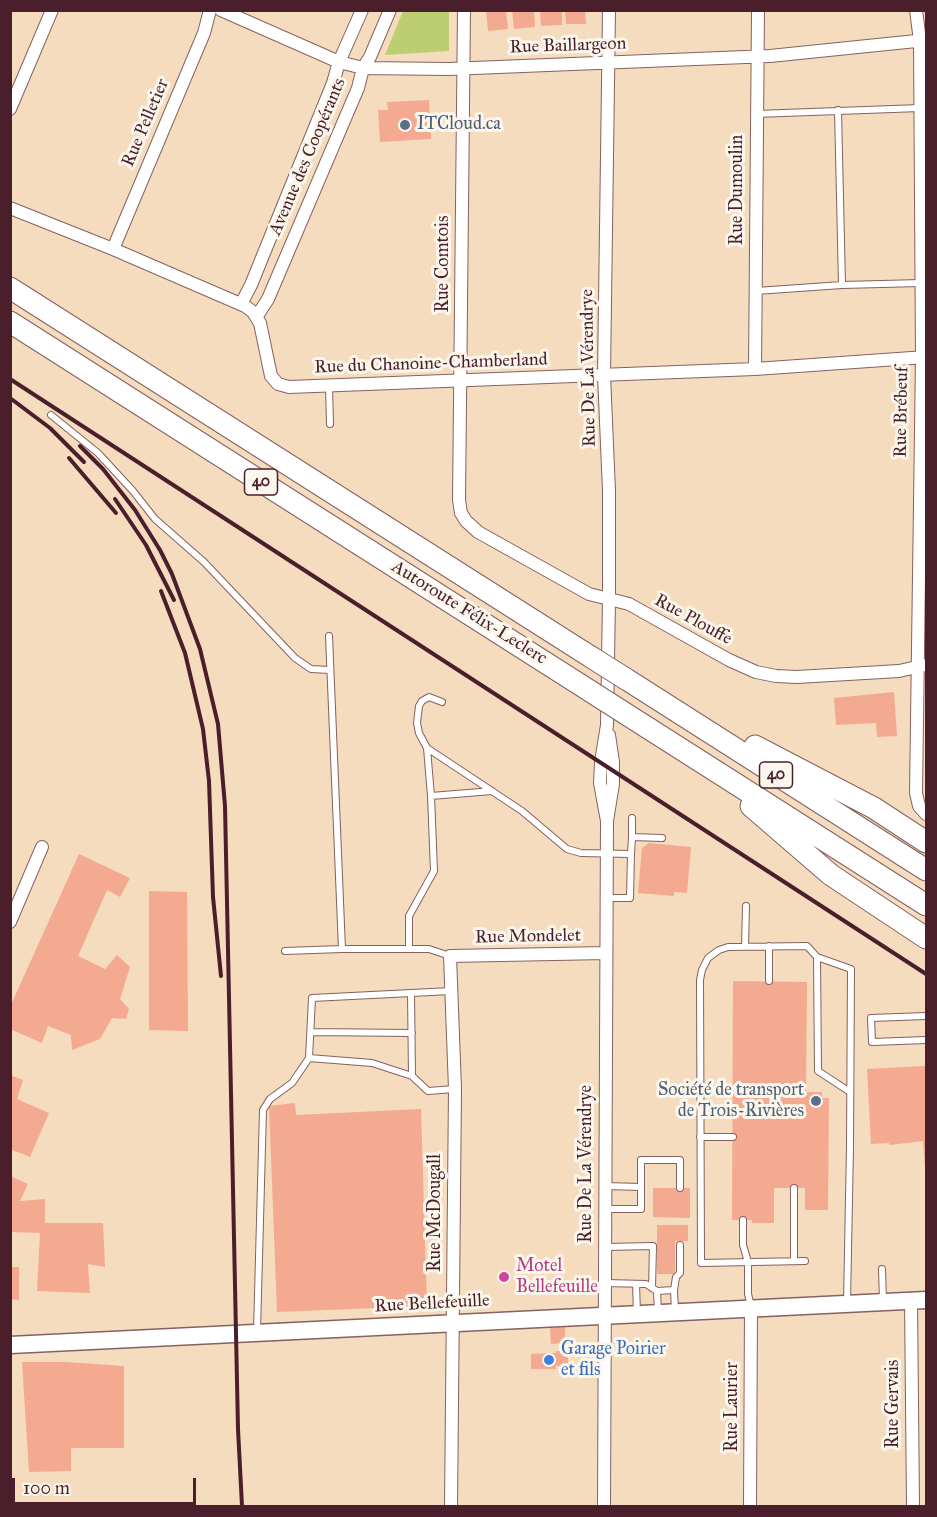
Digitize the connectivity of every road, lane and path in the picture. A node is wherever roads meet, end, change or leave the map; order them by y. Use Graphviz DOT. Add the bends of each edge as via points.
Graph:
graph roads {
  1 [pos="52,10"];
  2 [pos="210,10"];
  3 [pos="221,10"];
  4 [pos="363,10"];
  5 [pos="390,10"];
  6 [pos="464,10"];
  7 [pos="609,10"];
  8 [pos="758,10"];
  9 [pos="916,10"];
  10 [pos="923,41"];
  11 [pos="757,56"];
  12 [pos="339,62"];
  13 [pos="608,63"];
  14 [pos="363,68"];
  15 [pos="463,69"];
  16 [pos="920,108"];
  17 [pos="10,110"];
  18 [pos="838,110"];
  19 [pos="756,114"];
  20 [pos="10,208"];
  21 [pos="113,249"];
  22 [pos="921,283"];
  23 [pos="842,285"];
  24 [pos="10,288"];
  25 [pos="756,291"];
  26 [pos="241,304"];
  27 [pos="256,316"];
  28 [pos="10,322"];
  29 [pos="924,358"];
  30 [pos="755,369"];
  31 [pos="604,375"];
  32 [pos="461,379"];
  33 [pos="329,386"];
  34 [pos="51,415"];
  35 [pos="330,424"];
  36 [pos="923,478"];
  37 [pos="464,518"];
  38 [pos="922,592"];
  39 [pos="609,600"];
  40 [pos="329,636"];
  41 [pos="922,667"];
  42 [pos="330,670"];
  43 [pos="626,679"];
  44 [pos="442,702"];
  45 [pos="427,748"];
  46 [pos="691,755"];
  47 [pos="492,791"];
  48 [pos="431,796"];
  49 [pos="925,813"];
  50 [pos="632,818"];
  51 [pos="632,837"];
  52 [pos="662,838"];
  53 [pos="927,842"];
  54 [pos="42,846"];
  55 [pos="607,854"];
  56 [pos="631,854"];
  57 [pos="927,870"];
  58 [pos="606,898"];
  59 [pos="927,905"];
  60 [pos="746,906"];
  61 [pos="10,922"];
  62 [pos="927,938"];
  63 [pos="769,946"];
  64 [pos="745,947"];
  65 [pos="342,949"];
  66 [pos="409,949"];
  67 [pos="285,951"];
  68 [pos="606,953"];
  69 [pos="450,956"];
  70 [pos="817,957"];
  71 [pos="769,981"];
  72 [pos="451,992"];
  73 [pos="411,993"];
  74 [pos="927,1016"];
  75 [pos="311,1032"];
  76 [pos="412,1033"];
  77 [pos="927,1040"];
  78 [pos="309,1058"];
  79 [pos="412,1076"];
  80 [pos="455,1089"];
  81 [pos="850,1092"];
  82 [pos="700,1137"];
  83 [pos="732,1137"];
  84 [pos="605,1186"];
  85 [pos="641,1187"];
  86 [pos="680,1188"];
  87 [pos="794,1188"];
  88 [pos="605,1209"];
  89 [pos="743,1220"];
  90 [pos="680,1245"];
  91 [pos="605,1246"];
  92 [pos="794,1261"];
  93 [pos="806,1261"];
  94 [pos="748,1262"];
  95 [pos="882,1269"];
  96 [pos="604,1283"];
  97 [pos="636,1284"];
  98 [pos="655,1289"];
  99 [pos="674,1290"];
  100 [pos="919,1300"];
  101 [pos="882,1302"];
  102 [pos="847,1303"];
  103 [pos="751,1308"];
  104 [pos="666,1311"];
  105 [pos="637,1313"];
  106 [pos="604,1315"];
  107 [pos="454,1322"];
  108 [pos="257,1332"];
  109 [pos="10,1345"];
  110 [pos="451,1506"];
  111 [pos="604,1506"];
  112 [pos="750,1506"];
  113 [pos="913,1506"];
  1 -- 17 [label="street"];
  2 -- 21 [label="street, Rue Pelletier" via="204,33"];
  3 -- 12 [label="street, Rue Baillargeon"];
  4 -- 12 [label="street, Avenue des Coopérants"];
  5 -- 14 [label="street, Avenue des Coopérants"];
  6 -- 15 [label="street, Rue Comtois"];
  7 -- 13 [label="street, Rue De La Vérendrye"];
  8 -- 11 [label="street, Rue Dumoulin"];
  9 -- 10 [label="street, Rue Brébeuf"];
  10 -- 11 [label="street, Rue Baillargeon"];
  10 -- 16 [label="street, Rue Brébeuf"];
  11 -- 13 [label="street, Rue Baillargeon"];
  11 -- 19 [label="street, Rue Dumoulin"];
  12 -- 14 [label="street, Rue Baillargeon"];
  12 -- 26 [label="street, Avenue des Coopérants"];
  13 -- 15 [label="street, Rue Baillargeon"];
  13 -- 31 [label="street, Rue De La Vérendrye"];
  14 -- 15 [label="street, Rue Baillargeon"];
  14 -- 27 [label="street, Avenue des Coopérants" via="268,299"];
  15 -- 32 [label="street, Rue Comtois"];
  16 -- 18 [label="lane"];
  16 -- 22 [label="street, Rue Brébeuf"];
  18 -- 19 [label="lane"];
  18 -- 23 [label="lane"];
  19 -- 25 [label="street, Rue Dumoulin"];
  20 -- 21 [label="street"];
  21 -- 26 [label="street"];
  22 -- 23 [label="lane"];
  22 -- 29 [label="street, Rue Brébeuf"];
  23 -- 25 [label="lane"];
  24 -- 43 [label="highway, Autoroute Félix-Leclerc / 40, bridge"];
  25 -- 30 [label="street, Rue Dumoulin"];
  26 -- 27 [label="street"];
  27 -- 33 [label="street, Rue du Chanoine-Chamberland" via="270,373 276,382 290,387"];
  28 -- 46 [label="highway, Autoroute Félix-Leclerc / 40, bridge"];
  29 -- 30 [label="street, Rue du Chanoine-Chamberland"];
  29 -- 36 [label="street, Rue Brébeuf"];
  30 -- 31 [label="street, Rue du Chanoine-Chamberland"];
  31 -- 32 [label="street, Rue du Chanoine-Chamberland"];
  31 -- 39 [label="street, Rue De La Vérendrye"];
  32 -- 33 [label="street, Rue du Chanoine-Chamberland"];
  32 -- 37 [label="street, Rue Comtois" via="459,503"];
  33 -- 35 [label="lane"];
  34 -- 42 [label="lane" via="98,453 155,519 204,562 295,658 311,669"];
  36 -- 38 [label="street, Rue Brébeuf"];
  37 -- 39 [label="street, Rue Plouffe" via="478,531 562,579"];
  38 -- 41 [label="street, Rue Brébeuf"];
  39 -- 41 [label="street, Rue Plouffe" via="629,604 729,660 769,675 797,677"];
  39 -- 55 [label="street, Rue De La Vérendrye" via="607,725 613,784"];
  40 -- 42 [label="lane"];
  41 -- 49 [label="street, Rue Brébeuf" via="916,793"];
  42 -- 65 [label="lane"];
  43 -- 53 [label="highway" via="874,808"];
  43 -- 57 [label="highway, Autoroute Félix-Leclerc / 40"];
  44 -- 45 [label="lane" via="429,697 419,706 417,723"];
  45 -- 47 [label="lane"];
  45 -- 48 [label="lane"];
  46 -- 59 [label="highway, Autoroute Félix-Leclerc / 40"];
  46 -- 62 [label="highway" via="831,875"];
  47 -- 48 [label="lane"];
  47 -- 55 [label="lane" via="567,849 580,854"];
  48 -- 66 [label="lane" via="434,871 409,916"];
  50 -- 51 [label="lane"];
  51 -- 52 [label="lane"];
  51 -- 56 [label="lane"];
  54 -- 61 [label="street"];
  55 -- 56 [label="lane"];
  55 -- 58 [label="street, Rue De La Vérendrye"];
  56 -- 58 [label="lane" via="630,898"];
  58 -- 68 [label="street, Rue De La Vérendrye"];
  60 -- 64 [label="lane"];
  63 -- 64 [label="lane"];
  63 -- 70 [label="lane" via="807,946"];
  63 -- 71 [label="lane"];
  64 -- 82 [label="lane" via="719,950 708,958 702,970"];
  65 -- 66 [label="lane"];
  65 -- 67 [label="lane"];
  66 -- 69 [label="lane" via="429,949"];
  68 -- 69 [label="street, Rue Mondelet"];
  68 -- 84 [label="street, Rue De La Vérendrye"];
  69 -- 72 [label="street, Rue McDougall"];
  70 -- 81 [label="lane" via="818,1071"];
  70 -- 81 [label="lane" via="851,969"];
  72 -- 73 [label="lane"];
  72 -- 80 [label="street, Rue McDougall"];
  73 -- 75 [label="lane" via="312,998"];
  73 -- 76 [label="lane"];
  74 -- 77 [label="lane" via="871,1018 872,1042"];
  75 -- 76 [label="lane"];
  75 -- 78 [label="lane"];
  76 -- 79 [label="lane"];
  78 -- 79 [label="lane" via="372,1063"];
  78 -- 108 [label="lane" via="292,1083 270,1099 263,1110"];
  79 -- 80 [label="lane" via="428,1091"];
  80 -- 107 [label="street, Rue McDougall"];
  81 -- 102 [label="lane"];
  82 -- 83 [label="lane"];
  82 -- 94 [label="lane" via="701,1263"];
  84 -- 85 [label="lane"];
  84 -- 88 [label="street, Rue De La Vérendrye"];
  85 -- 86 [label="lane" via="641,1160 680,1160"];
  85 -- 88 [label="lane" via="641,1209"];
  87 -- 92 [label="lane"];
  88 -- 91 [label="street, Rue De La Vérendrye"];
  89 -- 94 [label="lane"];
  90 -- 99 [label="lane" via="680,1272"];
  91 -- 96 [label="street, Rue De La Vérendrye"];
  91 -- 98 [label="lane" via="655,1246"];
  92 -- 93 [label="lane"];
  92 -- 94 [label="lane"];
  94 -- 103 [label="lane"];
  95 -- 101 [label="lane"];
  96 -- 97 [label="lane"];
  96 -- 106 [label="street, Rue De La Vérendrye"];
  97 -- 98 [label="lane"];
  97 -- 105 [label="lane"];
  98 -- 99 [label="lane"];
  98 -- 104 [label="lane"];
  99 -- 104 [label="lane"];
  100 -- 101 [label="main road, Rue Bellefeuille"];
  100 -- 113 [label="street, Rue Gervais"];
  101 -- 102 [label="main road, Rue Bellefeuille"];
  102 -- 103 [label="main road, Rue Bellefeuille"];
  103 -- 104 [label="main road, Rue Bellefeuille"];
  103 -- 112 [label="street, Rue Laurier"];
  104 -- 105 [label="main road, Rue Bellefeuille"];
  105 -- 106 [label="main road, Rue Bellefeuille"];
  106 -- 107 [label="main road, Rue Bellefeuille"];
  106 -- 111 [label="street, Rue De La Vérendrye"];
  107 -- 108 [label="main road, Rue Bellefeuille"];
  107 -- 110 [label="street, Rue McDougall"];
  108 -- 109 [label="main road, Rue Bellefeuille"];
}
